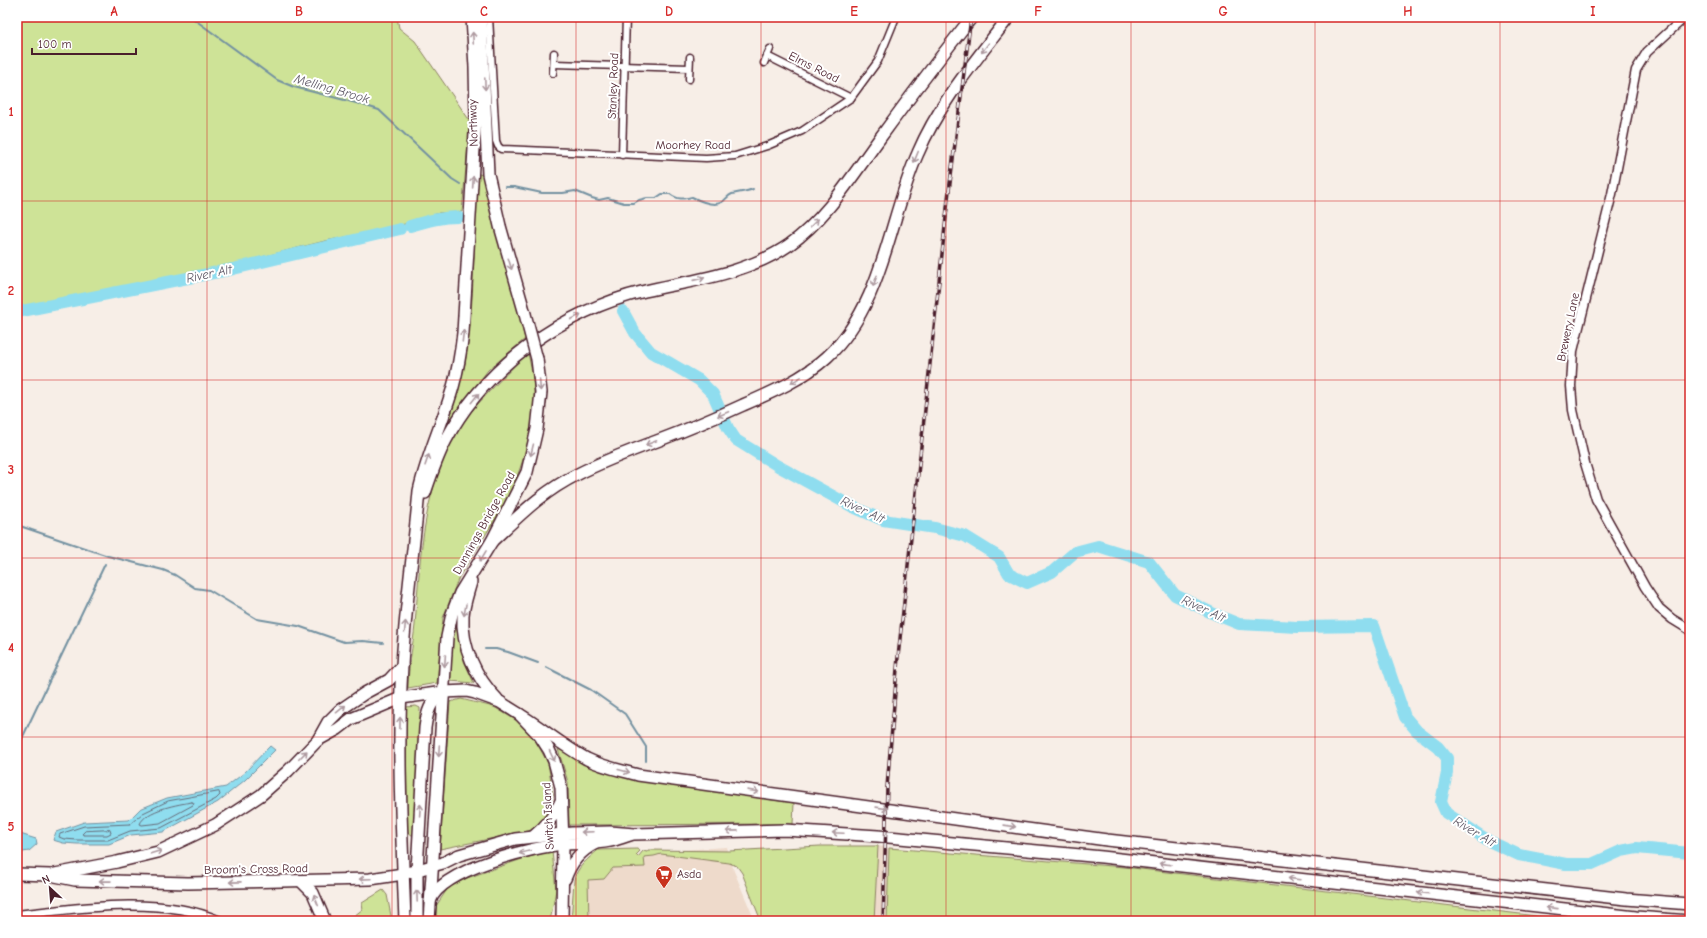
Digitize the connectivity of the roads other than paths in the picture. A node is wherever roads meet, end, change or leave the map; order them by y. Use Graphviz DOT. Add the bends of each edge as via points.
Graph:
graph roads {
  1 [pos="472,17"];
  2 [pos="481,17"];
  3 [pos="489,17"];
  4 [pos="626,17"];
  5 [pos="896,17"];
  6 [pos="972,17"];
  7 [pos="1009,17"];
  8 [pos="1685,17"];
  9 [pos="770,48"];
  10 [pos="554,54"];
  11 [pos="767,56"];
  12 [pos="690,57"];
  13 [pos="764,63"];
  14 [pos="554,64"];
  15 [pos="625,66"];
  16 [pos="689,68"];
  17 [pos="553,73"];
  18 [pos="689,79"];
  19 [pos="851,98"];
  20 [pos="500,148"];
  21 [pos="622,155"];
  22 [pos="500,226"];
  23 [pos="417,512"];
  24 [pos="492,541"];
  25 [pos="474,572"];
  26 [pos="1690,630"];
  27 [pos="402,666"];
  28 [pos="444,692"];
  29 [pos="401,698"];
  30 [pos="500,702"];
  31 [pos="429,706"];
  32 [pos="442,712"];
  33 [pos="519,714"];
  34 [pos="318,740"];
  35 [pos="562,800"];
  36 [pos="401,832"];
  37 [pos="634,834"];
  38 [pos="534,836"];
  39 [pos="563,839"];
  40 [pos="598,842"];
  41 [pos="418,849"];
  42 [pos="433,853"];
  43 [pos="459,855"];
  44 [pos="432,866"];
  45 [pos="416,870"];
  46 [pos="17,874"];
  47 [pos="403,874"];
  48 [pos="50,875"];
  49 [pos="301,881"];
  50 [pos="563,884"];
  51 [pos="430,903"];
  52 [pos="1690,904"];
  53 [pos="17,915"];
  54 [pos="562,918"];
  55 [pos="220,921"];
  56 [pos="325,921"];
  57 [pos="405,921"];
  58 [pos="418,921"];
  59 [pos="429,921"];
  60 [pos="1689,921"];
  23 -- 1 [label="highway, Northway, one-way" via="425,464 459,363 463,333 476,116"];
  2 -- 22 [label="highway, Northway, one-way" via="488,174"];
  3 -- 20 [label="street, Northway" via="496,141"];
  4 -- 15 [label="street, Stanley Road"];
  5 -- 19 [label="street, Moorhey Road" via="878,61"];
  23 -- 6 [label="highway, one-way" via="432,471 453,430 479,393 510,360 570,320 604,305 642,292 745,266 777,252 798,238 837,197"];
  7 -- 24 [label="highway, one-way" via="947,100 926,134 902,194 865,307 855,324 827,357 809,372 770,394 606,460 564,481 532,503"];
  8 -- 26 [label="street, Brewery Lane" via="1647,52 1636,70 1612,194 1573,351 1571,386 1573,410 1583,456 1596,499 1659,608"];
  9 -- 11 [label="street"];
  10 -- 14 [label="street"];
  11 -- 13 [label="street"];
  11 -- 19 [label="street, Elms Road"];
  12 -- 16 [label="street"];
  14 -- 15 [label="street"];
  14 -- 17 [label="street"];
  15 -- 16 [label="street"];
  15 -- 21 [label="street, Stanley Road"];
  16 -- 18 [label="street"];
  19 -- 21 [label="street, Moorhey Road" via="802,131 735,156 706,158"];
  20 -- 21 [label="street, Moorhey Road"];
  22 -- 24 [label="highway, Dunnings Bridge Road, one-way, bridge" via="537,359 541,392 537,429 527,472"];
  27 -- 23 [label="highway, one-way"];
  24 -- 25 [label="highway, Dunnings Bridge Road, one-way"];
  25 -- 28 [label="highway, Dunnings Bridge Road, one-way" via="460,593 452,614 447,637"];
  25 -- 30 [label="highway, one-way" via="463,615 464,635 474,666 487,689"];
  27 -- 29 [label="highway"];
  34 -- 27 [label="highway, one-way" via="328,722 340,710 389,680"];
  28 -- 29 [label="highway, Switch Island"];
  28 -- 30 [label="highway, Switch Island" via="466,691"];
  28 -- 31 [label="highway"];
  28 -- 32 [label="highway"];
  29 -- 31 [label="highway"];
  29 -- 34 [label="highway, Switch Island" via="351,719"];
  36 -- 29 [label="highway, one-way"];
  30 -- 33 [label="highway, Switch Island"];
  31 -- 32 [label="highway"];
  41 -- 31 [label="highway, one-way"];
  32 -- 42 [label="highway, one-way"];
  33 -- 35 [label="highway, Switch Island, one-way" via="540,736 549,750 558,773"];
  33 -- 52 [label="highway, one-way" via="587,759 638,775 1107,840 1626,899"];
  48 -- 34 [label="highway, Broom's Cross Road, one-way" via="158,852 215,825 261,795"];
  35 -- 38 [label="highway" via="552,818"];
  35 -- 39 [label="highway, Switch Island"];
  36 -- 41 [label="highway" via="405,840"];
  36 -- 47 [label="highway"];
  37 -- 39 [label="highway, one-way" via="610,832"];
  37 -- 40 [label="highway" via="610,842"];
  60 -- 37 [label="highway, one-way" via="1620,916 1102,856 878,836 785,830"];
  38 -- 39 [label="highway, Switch Island"];
  38 -- 43 [label="highway, Switch Island"];
  39 -- 40 [label="highway"];
  39 -- 50 [label="highway, Switch Island"];
  39 -- 51 [label="highway, one-way" via="464,872 443,884 433,895"];
  40 -- 50 [label="highway" via="576,858"];
  41 -- 42 [label="highway"];
  41 -- 45 [label="highway"];
  42 -- 43 [label="highway"];
  42 -- 44 [label="highway"];
  43 -- 44 [label="highway, Broom's Cross Road"];
  44 -- 45 [label="highway, Broom's Cross Road"];
  44 -- 51 [label="highway"];
  45 -- 47 [label="highway, Broom's Cross Road"];
  58 -- 45 [label="highway, one-way"];
  46 -- 48 [label="highway, Broom's Cross Road"];
  47 -- 49 [label="highway, Broom's Cross Road, one-way" via="370,879"];
  47 -- 57 [label="highway"];
  49 -- 48 [label="highway, Broom's Cross Road, one-way" via="188,883 75,880"];
  56 -- 49 [label="highway, one-way" via="313,893"];
  50 -- 54 [label="highway, Switch Island"];
  51 -- 59 [label="highway"];
  53 -- 55 [label="street" via="127,906 191,912"];
}
